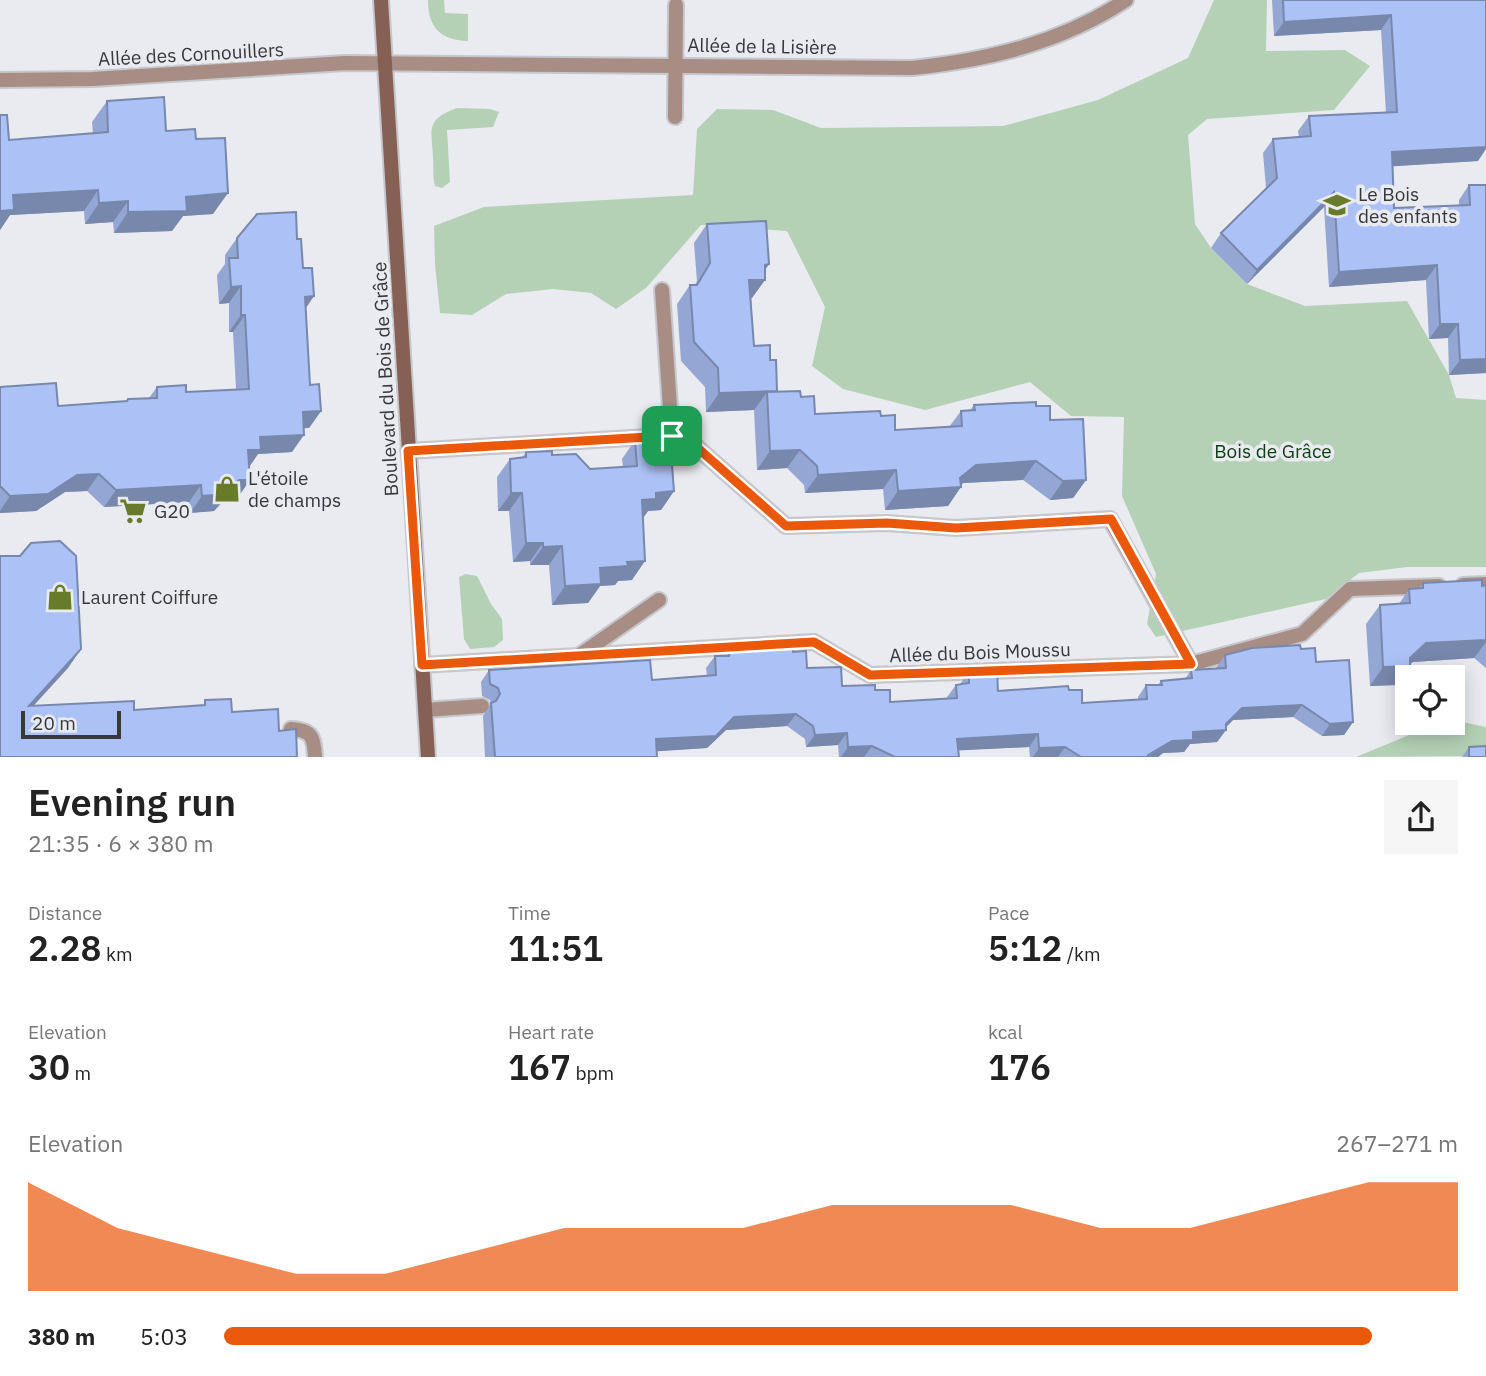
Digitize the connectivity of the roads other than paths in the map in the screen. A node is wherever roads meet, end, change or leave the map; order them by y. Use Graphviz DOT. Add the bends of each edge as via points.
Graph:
graph roads {
  1 [pos="381,0"];
  2 [pos="1126,0"];
  3 [pos="676,5"];
  4 [pos="385,64"];
  5 [pos="675,65"];
  6 [pos="0,80"];
  7 [pos="675,117"];
  8 [pos="662,290"];
  9 [pos="672,436"];
  10 [pos="408,451"];
  11 [pos="1486,584"];
  12 [pos="659,600"];
  13 [pos="580,655"];
  14 [pos="1191,664"];
  15 [pos="422,665"];
  16 [pos="482,706"];
  17 [pos="425,710"];
  18 [pos="291,729"];
  19 [pos="315,757"];
  20 [pos="428,757"];
  1 -- 4 [label="street, Boulevard du Bois de Grâce"];
  2 -- 5 [label="street, Allée de la Lisière" via="1048,40 969,61 912,68"];
  3 -- 5 [label="street"];
  4 -- 5 [label="street, Allée de la Lisière"];
  4 -- 6 [label="street, Allée des Cornouillers"];
  4 -- 10 [label="street, Boulevard du Bois de Grâce"];
  5 -- 7 [label="street"];
  8 -- 9 [label="street"];
  9 -- 10 [label="street"];
  9 -- 14 [label="street" via="683,435 786,526 887,523 956,528 1111,519"];
  10 -- 15 [label="street, Boulevard du Bois de Grâce"];
  11 -- 14 [label="street, Allée du Bois Moussu" via="1350,589 1303,634"];
  12 -- 13 [label="street"];
  13 -- 14 [label="street, Allée du Bois Moussu" via="814,642 870,675"];
  13 -- 15 [label="street, Allée du Bois Moussu"];
  15 -- 17 [label="street, Boulevard du Bois de Grâce"];
  16 -- 17 [label="street"];
  17 -- 20 [label="street, Boulevard du Bois de Grâce"];
  18 -- 19 [label="street" via="310,734"];
}
